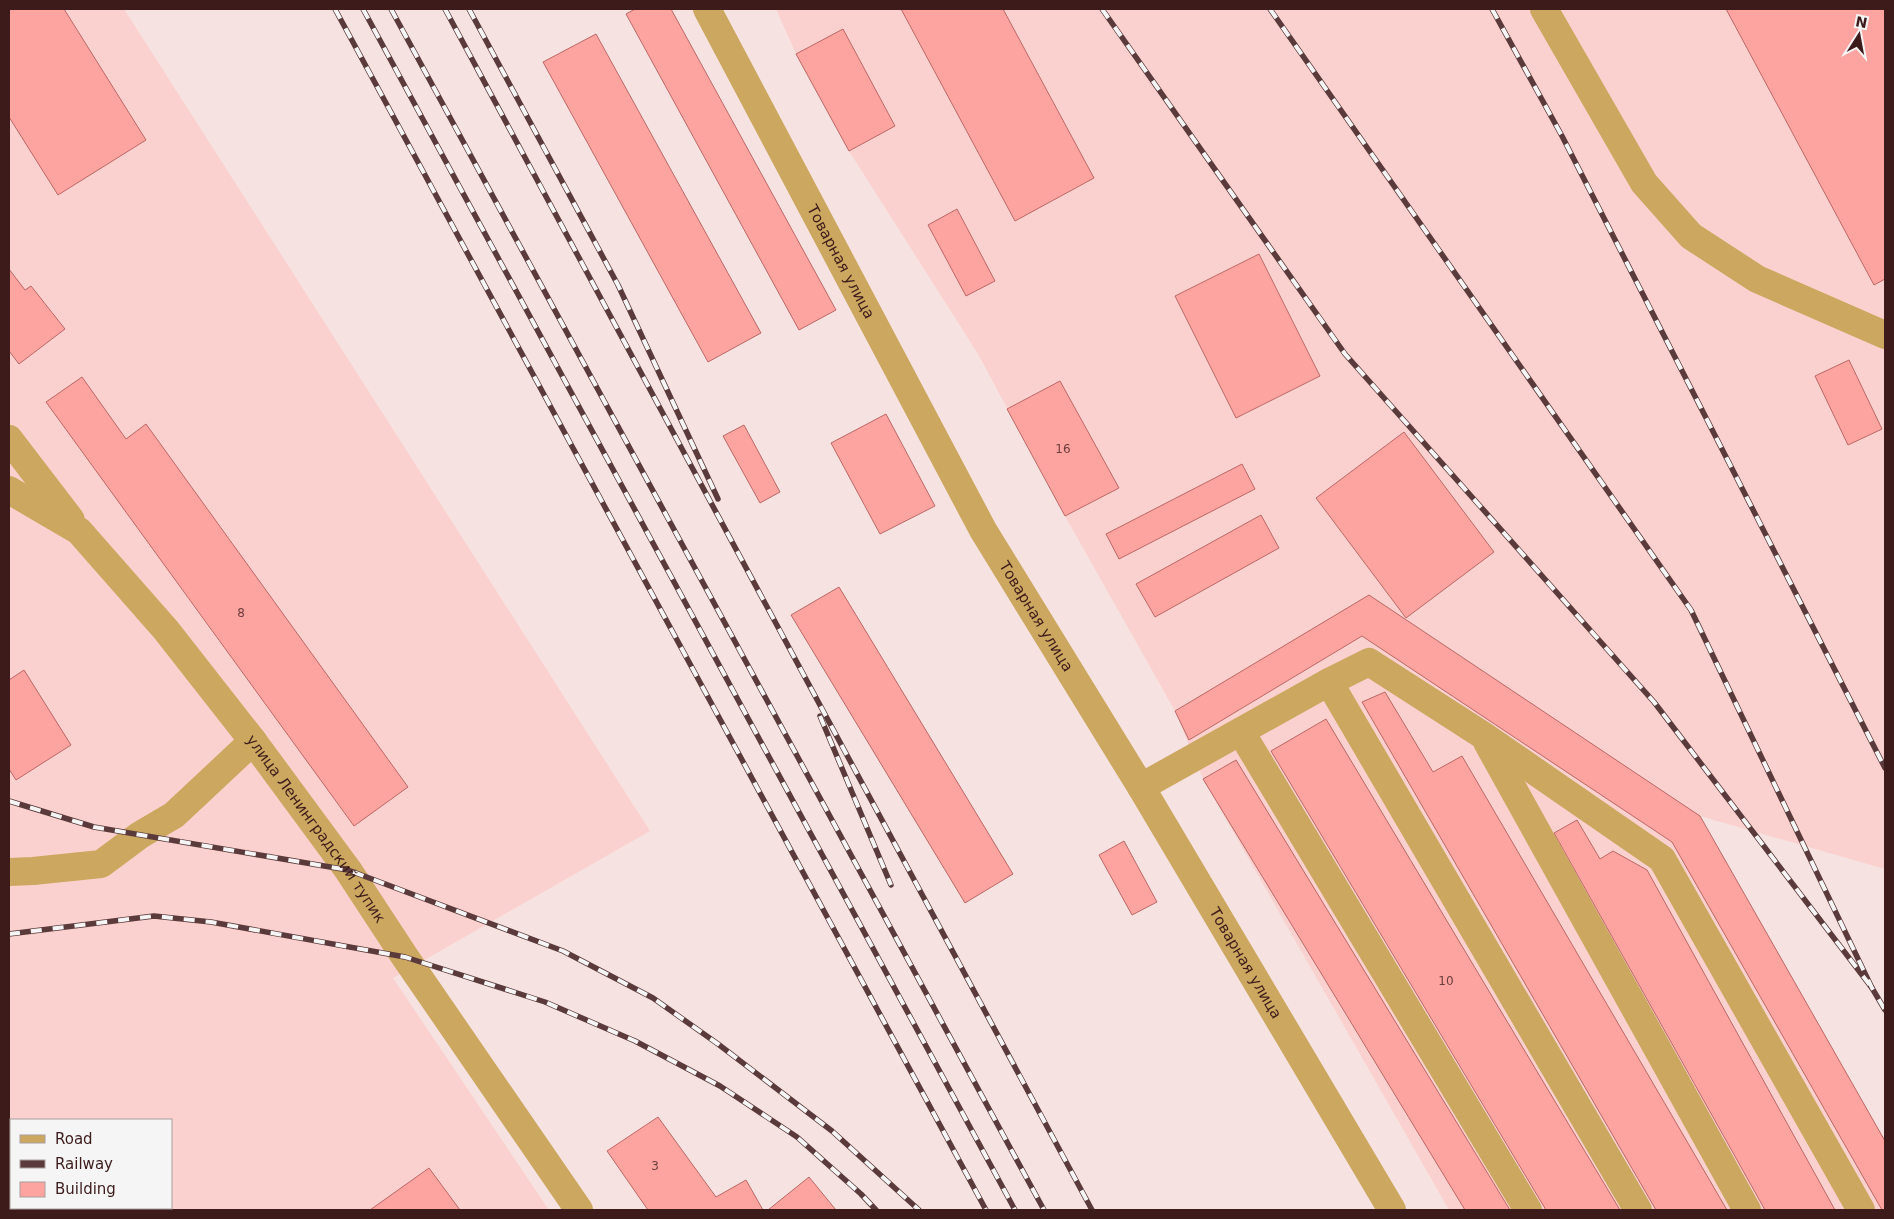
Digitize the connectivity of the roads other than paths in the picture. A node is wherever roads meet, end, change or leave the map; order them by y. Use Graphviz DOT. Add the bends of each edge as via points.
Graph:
graph roads {
  1 [pos="707,9"];
  2 [pos="1544,9"];
  3 [pos="1885,335"];
  4 [pos="9,439"];
  5 [pos="9,490"];
  6 [pos="79,531"];
  7 [pos="1329,682"];
  8 [pos="1241,732"];
  9 [pos="1484,736"];
  10 [pos="252,741"];
  11 [pos="1141,787"];
  12 [pos="9,872"];
  13 [pos="580,1210"];
  14 [pos="1392,1210"];
  15 [pos="1528,1210"];
  16 [pos="1638,1210"];
  17 [pos="1747,1210"];
  18 [pos="1861,1210"];
  1 -- 11 [label="street, Товарная улица" via="984,530"];
  2 -- 3 [label="street" via="1644,183 1691,236 1757,279"];
  4 -- 6 [label="street"];
  5 -- 6 [label="street, улица Ленинградский тупик"];
  6 -- 10 [label="street, улица Ленинградский тупик" via="166,630"];
  7 -- 8 [label="street"];
  7 -- 9 [label="street" via="1369,662"];
  7 -- 16 [label="street"];
  8 -- 11 [label="street"];
  8 -- 15 [label="street"];
  9 -- 17 [label="street"];
  9 -- 18 [label="street" via="1662,859"];
  10 -- 12 [label="street" via="174,815 101,864"];
  10 -- 13 [label="street, улица Ленинградский тупик" via="348,870"];
  11 -- 14 [label="street, Товарная улица"];
}
